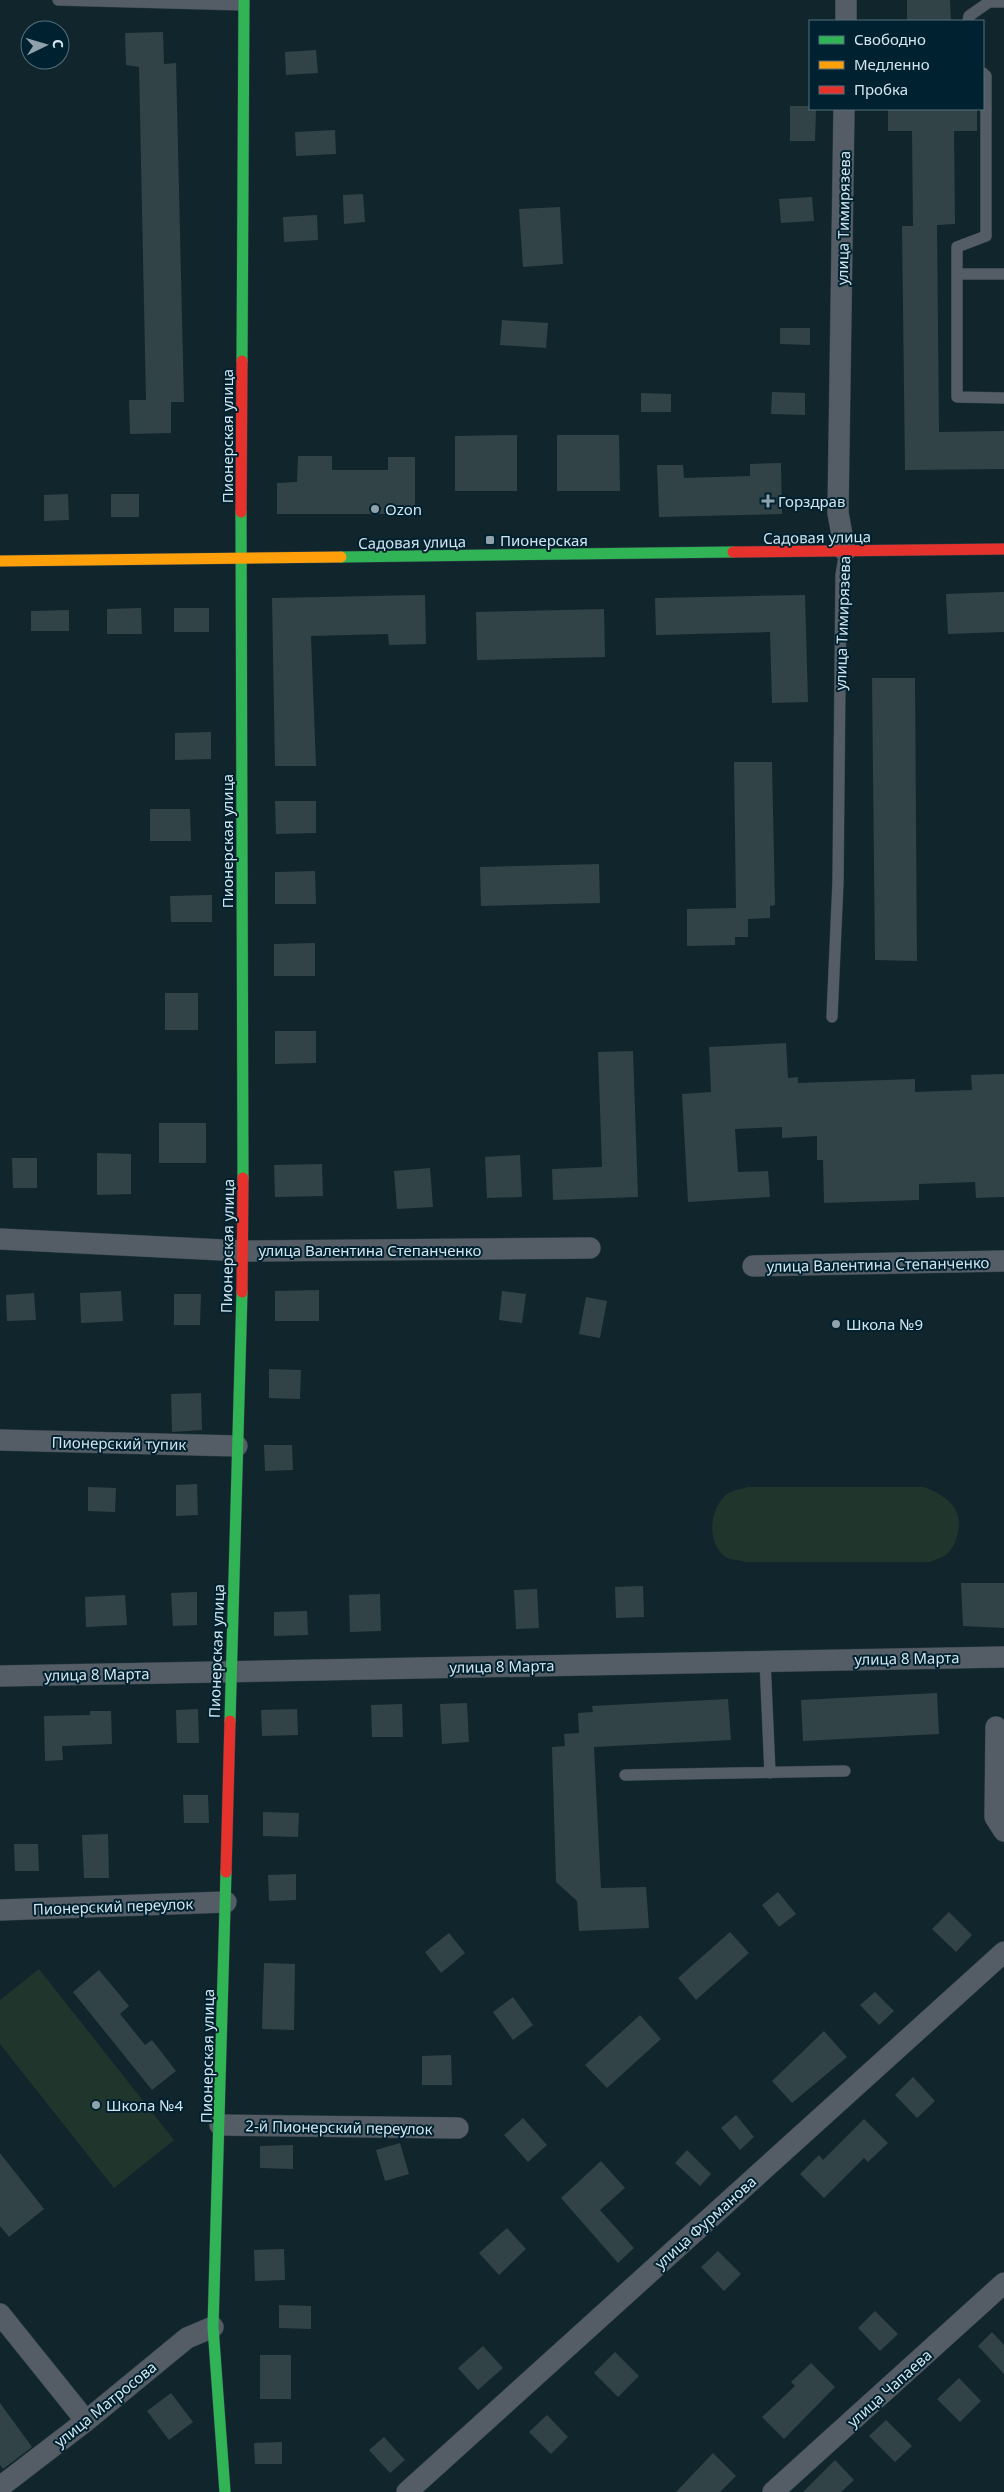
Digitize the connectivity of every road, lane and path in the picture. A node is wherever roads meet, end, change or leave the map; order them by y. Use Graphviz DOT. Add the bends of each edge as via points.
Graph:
graph roads {
  1 [pos="58,0"];
  2 [pos="846,0"];
  3 [pos="244,2"];
  4 [pos="1004,2"];
  5 [pos="846,20"];
  6 [pos="968,20"];
  7 [pos="984,74"];
  8 [pos="844,110"];
  9 [pos="957,274"];
  10 [pos="1004,274"];
  11 [pos="1004,398"];
  12 [pos="1004,549"];
  13 [pos="845,551"];
  14 [pos="242,560"];
  15 [pos="0,561"];
  16 [pos="832,1017"];
  17 [pos="0,1239"];
  18 [pos="590,1248"];
  19 [pos="243,1251"];
  20 [pos="1004,1261"];
  21 [pos="753,1266"];
  22 [pos="0,1440"];
  23 [pos="237,1446"];
  24 [pos="1004,1657"];
  25 [pos="764,1661"];
  26 [pos="230,1670"];
  27 [pos="0,1676"];
  28 [pos="996,1727"];
  29 [pos="844,1771"];
  30 [pos="770,1773"];
  31 [pos="625,1775"];
  32 [pos="1004,1831"];
  33 [pos="226,1902"];
  34 [pos="0,1910"];
  35 [pos="1004,1952"];
  36 [pos="220,2125"];
  37 [pos="458,2128"];
  38 [pos="1004,2283"];
  39 [pos="0,2314"];
  40 [pos="213,2327"];
  41 [pos="86,2421"];
  42 [pos="0,2487"];
  43 [pos="225,2492"];
  44 [pos="407,2492"];
  45 [pos="773,2492"];
  1 -- 3 [label="lane"];
  2 -- 5 [label="street"];
  3 -- 14 [label="street, Пионерская улица"];
  4 -- 6 [label="lane" via="989,2 969,16"];
  7 -- 9 [label="lane" via="986,236 957,247"];
  8 -- 13 [label="street, улица Тимирязева" via="838,514"];
  9 -- 10 [label="lane"];
  9 -- 11 [label="lane" via="957,397"];
  12 -- 13 [label="street, Садовая улица"];
  13 -- 14 [label="street, Садовая улица"];
  13 -- 16 [label="lane, улица Тимирязева"];
  14 -- 15 [label="street, Садовая улица"];
  14 -- 19 [label="street, Пионерская улица"];
  17 -- 19 [label="street, улица Валентина Степанченко"];
  18 -- 19 [label="street, улица Валентина Степанченко"];
  19 -- 23 [label="street, Пионерская улица"];
  20 -- 21 [label="street, улица Валентина Степанченко"];
  22 -- 23 [label="street, Пионерский тупик"];
  23 -- 26 [label="street, Пионерская улица"];
  24 -- 25 [label="street, улица 8 Марта"];
  25 -- 26 [label="street, улица 8 Марта"];
  25 -- 30 [label="lane"];
  26 -- 27 [label="street, улица 8 Марта"];
  26 -- 33 [label="street, Пионерская улица"];
  28 -- 32 [label="street" via="995,1817"];
  29 -- 30 [label="lane"];
  30 -- 31 [label="lane"];
  33 -- 34 [label="street, Пионерский переулок"];
  33 -- 36 [label="street, Пионерская улица"];
  35 -- 44 [label="street, улица Фурманова"];
  36 -- 37 [label="street, 2-й Пионерский переулок"];
  36 -- 40 [label="street, Пионерская улица"];
  38 -- 45 [label="street, улица Чапаева"];
  39 -- 41 [label="street"];
  40 -- 41 [label="street, улица Матросова" via="187,2338"];
  40 -- 43 [label="street, Пионерская улица"];
  41 -- 42 [label="street, улица Матросова"];
}
